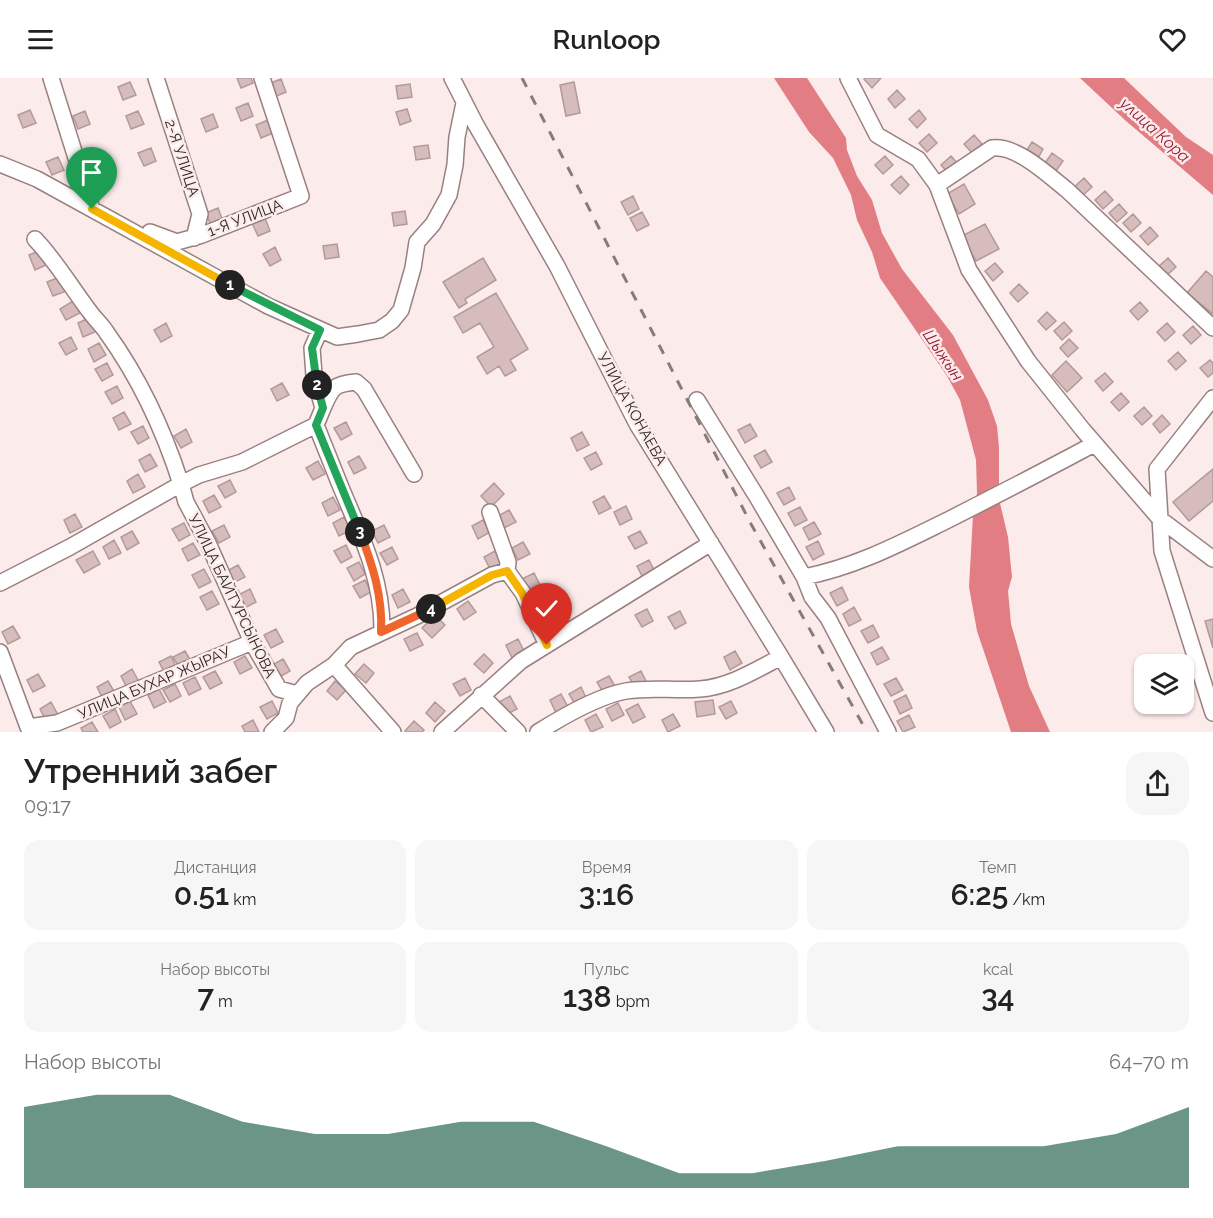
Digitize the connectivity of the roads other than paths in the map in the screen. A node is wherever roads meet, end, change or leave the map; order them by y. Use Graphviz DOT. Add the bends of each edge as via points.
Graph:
graph roads {
  1 [pos="51,78"];
  2 [pos="156,78"];
  3 [pos="262,78"];
  4 [pos="452,78"];
  5 [pos="848,78"];
  6 [pos="464,103"];
  7 [pos="0,164"];
  8 [pos="937,185"];
  9 [pos="92,209"];
  10 [pos="139,235"];
  11 [pos="194,238"];
  12 [pos="35,239"];
  13 [pos="1213,328"];
  14 [pos="320,330"];
  15 [pos="315,378"];
  16 [pos="341,383"];
  17 [pos="1213,398"];
  18 [pos="697,400"];
  19 [pos="323,408"];
  20 [pos="316,425"];
  21 [pos="1094,444"];
  22 [pos="414,474"];
  23 [pos="181,484"];
  24 [pos="490,512"];
  25 [pos="1160,519"];
  26 [pos="711,543"];
  27 [pos="1213,559"];
  28 [pos="507,571"];
  29 [pos="804,577"];
  30 [pos="0,583"];
  31 [pos="381,632"];
  32 [pos="252,642"];
  33 [pos="547,645"];
  34 [pos="0,652"];
  35 [pos="782,657"];
  36 [pos="334,665"];
  37 [pos="297,694"];
  38 [pos="482,695"];
  39 [pos="1213,713"];
  40 [pos="272,732"];
  41 [pos="393,732"];
  42 [pos="442,732"];
  43 [pos="518,732"];
  44 [pos="538,732"];
  45 [pos="826,732"];
  46 [pos="888,732"];
  1 -- 9 [label="street"];
  2 -- 11 [label="street, 2-Я УЛИЦА" via="200,214"];
  3 -- 11 [label="street, 1-Я УЛИЦА" via="301,196"];
  4 -- 6 [label="street, УЛИЦА КОНАЕВА"];
  5 -- 8 [label="street" via="877,135 918,159"];
  6 -- 14 [label="street" via="449,195 433,224 417,242 400,310 379,330 337,337"];
  6 -- 26 [label="street, УЛИЦА КОНАЕВА" via="557,266 638,424"];
  7 -- 9 [label="street"];
  8 -- 13 [label="street" via="992,148 1001,147 1020,156 1067,190"];
  8 -- 21 [label="street" via="969,270 1028,361"];
  9 -- 10 [label="street"];
  10 -- 11 [label="street, 1-Я УЛИЦА" via="149,232 177,242"];
  10 -- 14 [label="street"];
  12 -- 23 [label="street, УЛИЦА БАЙТУРСЫНОВА" via="50,254 132,373 169,446"];
  14 -- 15 [label="street" via="312,348"];
  15 -- 16 [label="street" via="332,378"];
  15 -- 19 [label="street"];
  16 -- 19 [label="street" via="331,391"];
  16 -- 22 [label="street" via="356,382 364,390"];
  17 -- 25 [label="street" via="1157,469"];
  18 -- 29 [label="street"];
  19 -- 20 [label="street"];
  20 -- 23 [label="street" via="242,462"];
  20 -- 31 [label="street" via="377,582"];
  21 -- 25 [label="street"];
  21 -- 29 [label="street" via="868,559"];
  23 -- 30 [label="street"];
  23 -- 32 [label="street, УЛИЦА БАЙТУРСЫНОВА"];
  24 -- 28 [label="street" via="508,562"];
  25 -- 27 [label="street"];
  25 -- 39 [label="street" via="1162,551"];
  26 -- 33 [label="street"];
  26 -- 35 [label="street, УЛИЦА КОНАЕВА"];
  28 -- 31 [label="street"];
  28 -- 33 [label="street"];
  29 -- 46 [label="street"];
  31 -- 36 [label="street" via="351,647"];
  32 -- 34 [label="street, УЛИЦА БУХАР ЖЫРАУ" via="65,720 28,727"];
  32 -- 37 [label="street, УЛИЦА БАЙТУРСЫНОВА" via="279,689"];
  33 -- 38 [label="street" via="521,661"];
  35 -- 44 [label="street" via="743,677 703,689 624,692 565,716"];
  35 -- 45 [label="street, УЛИЦА КОНАЕВА"];
  36 -- 37 [label="street"];
  36 -- 41 [label="street"];
  37 -- 40 [label="street" via="286,718"];
  38 -- 42 [label="street"];
  38 -- 43 [label="street"];
}
